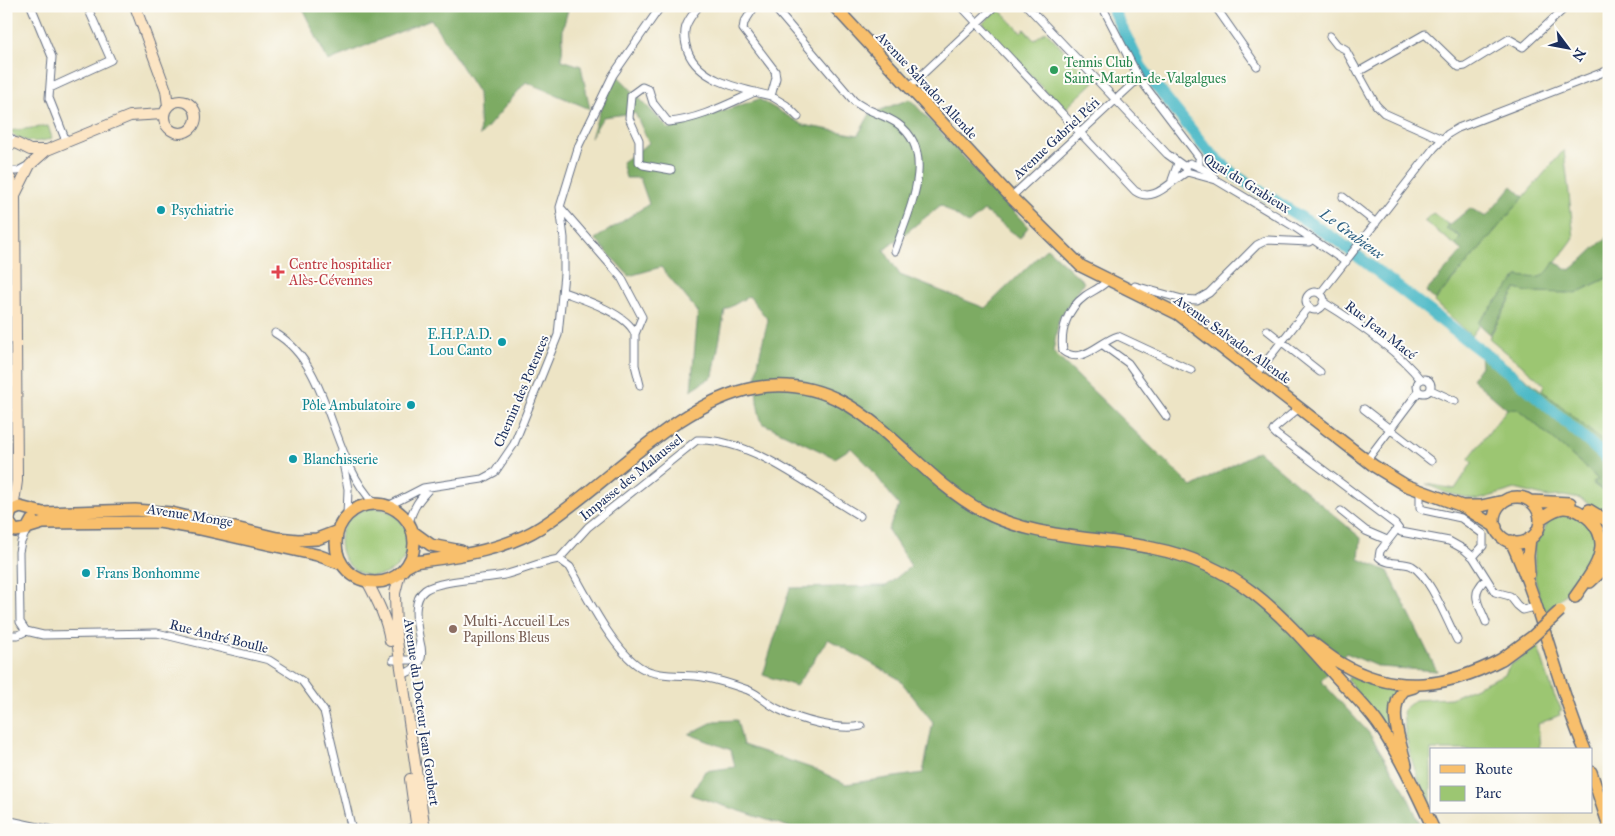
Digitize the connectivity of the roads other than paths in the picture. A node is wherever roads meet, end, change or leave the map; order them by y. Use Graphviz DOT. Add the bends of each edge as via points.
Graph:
graph roads {
  1 [pos="31,6"];
  2 [pos="87,6"];
  3 [pos="135,6"];
  4 [pos="661,6"];
  5 [pos="699,6"];
  6 [pos="755,6"];
  7 [pos="773,6"];
  8 [pos="834,6"];
  9 [pos="961,6"];
  10 [pos="995,6"];
  11 [pos="1027,6"];
  12 [pos="1102,6"];
  13 [pos="1216,6"];
  14 [pos="1567,6"];
  15 [pos="977,23"];
  16 [pos="1330,36"];
  17 [pos="1257,66"];
  18 [pos="1609,70"];
  19 [pos="1358,72"];
  20 [pos="1139,78"];
  21 [pos="909,87"];
  22 [pos="50,88"];
  23 [pos="166,90"];
  24 [pos="755,92"];
  25 [pos="771,96"];
  26 [pos="1116,99"];
  27 [pos="179,100"];
  28 [pos="165,114"];
  29 [pos="798,116"];
  30 [pos="6,134"];
  31 [pos="1079,134"];
  32 [pos="1442,139"];
  33 [pos="66,141"];
  34 [pos="15,145"];
  35 [pos="1191,148"];
  36 [pos="47,150"];
  37 [pos="30,165"];
  38 [pos="1185,166"];
  39 [pos="1199,167"];
  40 [pos="672,170"];
  41 [pos="6,172"];
  42 [pos="1172,180"];
  43 [pos="1216,180"];
  44 [pos="15,195"];
  45 [pos="1011,197"];
  46 [pos="1343,197"];
  47 [pos="560,208"];
  48 [pos="1376,223"];
  49 [pos="1313,240"];
  50 [pos="895,251"];
  51 [pos="1347,260"];
  52 [pos="1108,281"];
  53 [pos="1130,291"];
  54 [pos="563,292"];
  55 [pos="1320,294"];
  56 [pos="1323,302"];
  57 [pos="1309,307"];
  58 [pos="1267,330"];
  59 [pos="275,333"];
  60 [pos="635,334"];
  61 [pos="1282,342"];
  62 [pos="1103,345"];
  63 [pos="1191,370"];
  64 [pos="1320,372"];
  65 [pos="1257,373"];
  66 [pos="1421,380"];
  67 [pos="1432,384"];
  68 [pos="640,385"];
  69 [pos="1419,392"];
  70 [pos="1455,402"];
  71 [pos="1300,407"];
  72 [pos="1364,409"];
  73 [pos="1167,417"];
  74 [pos="1391,429"];
  75 [pos="340,444"];
  76 [pos="1367,460"];
  77 [pos="1431,462"];
  78 [pos="17,481"];
  79 [pos="432,486"];
  80 [pos="1420,492"];
  81 [pos="1504,501"];
  82 [pos="1531,501"];
  83 [pos="375,504"];
  84 [pos="388,506"];
  85 [pos="1462,506"];
  86 [pos="27,510"];
  87 [pos="1341,511"];
  88 [pos="10,512"];
  89 [pos="347,516"];
  90 [pos="860,516"];
  91 [pos="1540,519"];
  92 [pos="1609,522"];
  93 [pos="1496,526"];
  94 [pos="10,527"];
  95 [pos="411,527"];
  96 [pos="29,528"];
  97 [pos="1397,528"];
  98 [pos="338,531"];
  99 [pos="1530,538"];
  100 [pos="1387,540"];
  101 [pos="1511,542"];
  102 [pos="20,552"];
  103 [pos="471,552"];
  104 [pos="1473,557"];
  105 [pos="559,559"];
  106 [pos="342,564"];
  107 [pos="1609,564"];
  108 [pos="403,570"];
  109 [pos="1486,579"];
  110 [pos="366,581"];
  111 [pos="1531,593"];
  112 [pos="1575,597"];
  113 [pos="1535,607"];
  114 [pos="1486,622"];
  115 [pos="1294,629"];
  116 [pos="26,631"];
  117 [pos="6,635"];
  118 [pos="1457,640"];
  119 [pos="420,642"];
  120 [pos="396,660"];
  121 [pos="402,675"];
  122 [pos="1421,685"];
  123 [pos="861,726"];
  124 [pos="1584,748"];
  125 [pos="1592,768"];
  126 [pos="1408,774"];
  127 [pos="1592,775"];
  128 [pos="1609,811"];
  129 [pos="6,820"];
  130 [pos="419,826"];
  131 [pos="1609,826"];
  132 [pos="52,830"];
  133 [pos="352,830"];
  134 [pos="1434,830"];
  1 -- 22 [label="street" via="52,57"];
  2 -- 22 [label="street" via="111,60"];
  3 -- 23 [label="street"];
  4 -- 47 [label="street, Chemin des Potences" via="632,45 597,105 578,145"];
  5 -- 24 [label="street" via="683,32 692,62 706,74"];
  6 -- 25 [label="street" via="743,29 775,71"];
  7 -- 50 [label="street" via="854,101 899,124 913,140 918,159 917,181"];
  8 -- 21 [label="main road, Avenue Salvador Allende"];
  9 -- 15 [label="street"];
  10 -- 15 [label="street"];
  11 -- 26 [label="street"];
  12 -- 20 [label="street, Quai du Grabieux"];
  13 -- 17 [label="street"];
  14 -- 19 [label="street" via="1523,46 1509,39 1465,66 1453,63 1425,34"];
  15 -- 21 [label="street"];
  15 -- 31 [label="street"];
  16 -- 19 [label="street" via="1345,49"];
  18 -- 32 [label="street" via="1474,120"];
  19 -- 32 [label="street" via="1384,113"];
  20 -- 26 [label="street, Avenue Gabriel Péri"];
  20 -- 35 [label="street, Quai du Grabieux"];
  21 -- 45 [label="main road, Avenue Salvador Allende"];
  22 -- 33 [label="street" via="49,98"];
  23 -- 27 [label="street"];
  23 -- 28 [label="street"];
  24 -- 25 [label="street"];
  24 -- 40 [label="street" via="705,113 668,122 653,102 649,90 642,87 631,95 629,118 639,140 639,162"];
  25 -- 29 [label="street"];
  26 -- 31 [label="street, Avenue Gabriel Péri"];
  26 -- 38 [label="street"];
  27 -- 28 [label="street"];
  27 -- 28 [label="street" via="194,110 194,125 187,132 172,132"];
  28 -- 33 [label="street" via="130,116"];
  30 -- 34 [label="street"];
  31 -- 42 [label="street" via="1143,197 1152,196"];
  31 -- 45 [label="street, Avenue Gabriel Péri"];
  32 -- 48 [label="street"];
  33 -- 36 [label="street"];
  34 -- 36 [label="street" via="36,151"];
  35 -- 38 [label="street"];
  35 -- 39 [label="street, Quai du Grabieux" via="1199,157"];
  36 -- 37 [label="street"];
  37 -- 41 [label="street"];
  37 -- 44 [label="street"];
  38 -- 39 [label="street, Quai du Grabieux"];
  38 -- 42 [label="street"];
  38 -- 42 [label="street"];
  38 -- 43 [label="street"];
  39 -- 43 [label="street, Quai du Grabieux" via="1210,172"];
  41 -- 44 [label="street"];
  43 -- 49 [label="street, Quai du Grabieux"];
  44 -- 78 [label="street"];
  45 -- 52 [label="main road, Avenue Salvador Allende" via="1081,266"];
  46 -- 48 [label="street"];
  47 -- 54 [label="street, Chemin des Potences" via="564,238"];
  47 -- 60 [label="street" via="631,294 642,317"];
  48 -- 51 [label="street"];
  49 -- 51 [label="street, Quai du Grabieux"];
  49 -- 53 [label="street" via="1267,240 1256,245 1209,293 1197,300 1135,286"];
  51 -- 55 [label="street"];
  52 -- 53 [label="main road, Avenue Salvador Allende"];
  52 -- 62 [label="street" via="1083,297 1066,319 1061,339 1062,351 1070,356 1080,356"];
  53 -- 65 [label="main road, Avenue Salvador Allende" via="1178,314"];
  54 -- 60 [label="street" via="610,312 626,322"];
  54 -- 79 [label="street, Chemin des Potences" via="558,334 532,402 504,460 495,472 482,479"];
  55 -- 56 [label="street"];
  55 -- 57 [label="street" via="1313,292 1308,295 1306,303"];
  56 -- 57 [label="street" via="1318,309"];
  56 -- 66 [label="street, Rue Jean Macé" via="1400,358"];
  57 -- 61 [label="street"];
  58 -- 61 [label="street"];
  59 -- 75 [label="street" via="288,340 306,361"];
  60 -- 68 [label="street" via="635,365"];
  61 -- 64 [label="street"];
  61 -- 65 [label="street"];
  62 -- 63 [label="street" via="1108,339 1118,336"];
  62 -- 73 [label="street" via="1128,363"];
  65 -- 71 [label="main road, Avenue Salvador Allende"];
  66 -- 67 [label="street" via="1426,379"];
  66 -- 69 [label="street" via="1417,385"];
  67 -- 69 [label="street" via="1427,393"];
  67 -- 70 [label="street"];
  69 -- 74 [label="street"];
  71 -- 76 [label="main road, Avenue Salvador Allende"];
  71 -- 97 [label="street" via="1274,431"];
  72 -- 74 [label="street"];
  74 -- 76 [label="street"];
  74 -- 77 [label="street"];
  75 -- 83 [label="street" via="366,495"];
  75 -- 89 [label="street" via="348,489"];
  76 -- 80 [label="main road, Avenue Salvador Allende"];
  78 -- 86 [label="street" via="20,498"];
  78 -- 88 [label="street"];
  79 -- 84 [label="street, Chemin des Potences"];
  79 -- 95 [label="street" via="412,510"];
  80 -- 85 [label="main road, Avenue Salvador Allende"];
  80 -- 104 [label="street" via="1420,508 1461,518 1483,534 1483,546"];
  81 -- 82 [label="main road" via="1517,497"];
  81 -- 85 [label="main road, Avenue Salvador Allende"];
  81 -- 93 [label="main road" via="1496,513"];
  82 -- 91 [label="main road"];
  82 -- 92 [label="main road" via="1563,502 1587,508"];
  83 -- 84 [label="main road"];
  83 -- 89 [label="main road" via="355,509"];
  84 -- 95 [label="main road" via="400,512"];
  85 -- 93 [label="main road, Avenue Salvador Allende"];
  86 -- 88 [label="main road" via="20,508"];
  86 -- 96 [label="main road" via="32,519"];
  86 -- 98 [label="main road, Avenue Monge" via="43,513 135,510 171,513 298,540 317,539"];
  87 -- 100 [label="street" via="1366,532"];
  88 -- 94 [label="main road"];
  89 -- 98 [label="main road"];
  90 -- 105 [label="street, Impasse des Malaussel" via="762,457 715,439 697,440 588,526"];
  91 -- 99 [label="main road" via="1539,527"];
  91 -- 112 [label="main road" via="1564,508 1581,512 1595,525 1602,544 1599,559"];
  93 -- 101 [label="main road"];
  94 -- 96 [label="main road" via="20,532"];
  94 -- 102 [label="street"];
  95 -- 103 [label="main road" via="431,545"];
  95 -- 108 [label="main road" via="414,550"];
  96 -- 102 [label="street" via="21,542"];
  96 -- 106 [label="main road, Avenue Monge" via="43,523 159,522 299,551"];
  97 -- 100 [label="street"];
  97 -- 104 [label="street" via="1401,532 1449,541"];
  98 -- 106 [label="main road" via="336,548"];
  99 -- 101 [label="main road"];
  99 -- 111 [label="main road"];
  100 -- 118 [label="street" via="1379,558 1408,564 1421,574"];
  101 -- 111 [label="main road"];
  102 -- 116 [label="street" via="20,622"];
  103 -- 108 [label="main road" via="415,562"];
  103 -- 115 [label="main road" via="499,547 540,528 702,407 729,394 757,387 789,385 838,398 868,417 961,498 1000,520 1022,528 1185,555 1243,584"];
  104 -- 109 [label="street"];
  105 -- 119 [label="street" via="503,575 451,582 425,590 418,600 416,613"];
  105 -- 123 [label="street" via="570,567 621,649 639,666 653,673 704,678 748,690 779,710 816,723"];
  106 -- 110 [label="main road" via="348,572"];
  107 -- 112 [label="main road"];
  108 -- 110 [label="main road" via="378,582"];
  108 -- 120 [label="street, Avenue du Docteur Jean Goubert" via="395,593"];
  109 -- 113 [label="street" via="1498,595 1510,596 1523,610"];
  109 -- 114 [label="street" via="1476,593"];
  110 -- 120 [label="street, Avenue du Docteur Jean Goubert" via="379,603"];
  111 -- 113 [label="main road"];
  112 -- 122 [label="main road, bridge" via="1532,637 1502,659 1459,679"];
  113 -- 124 [label="main road"];
  115 -- 122 [label="main road" via="1357,672 1403,685"];
  115 -- 126 [label="main road" via="1378,723"];
  116 -- 117 [label="street, Rue André Boulle"];
  116 -- 133 [label="street, Rue André Boulle" via="42,635 157,633 270,660 302,681 324,711"];
  119 -- 120 [label="street" via="416,657"];
  119 -- 121 [label="street" via="422,659 418,667"];
  120 -- 121 [label="street, Avenue du Docteur Jean Goubert"];
  120 -- 130 [label="street, Avenue du Docteur Jean Goubert"];
  121 -- 130 [label="street, Avenue du Docteur Jean Goubert"];
  122 -- 126 [label="main road" via="1404,690 1396,704 1399,738"];
  125 -- 128 [label="main road"];
  126 -- 134 [label="main road"];
  127 -- 131 [label="main road"];
  129 -- 132 [label="street"];
}
